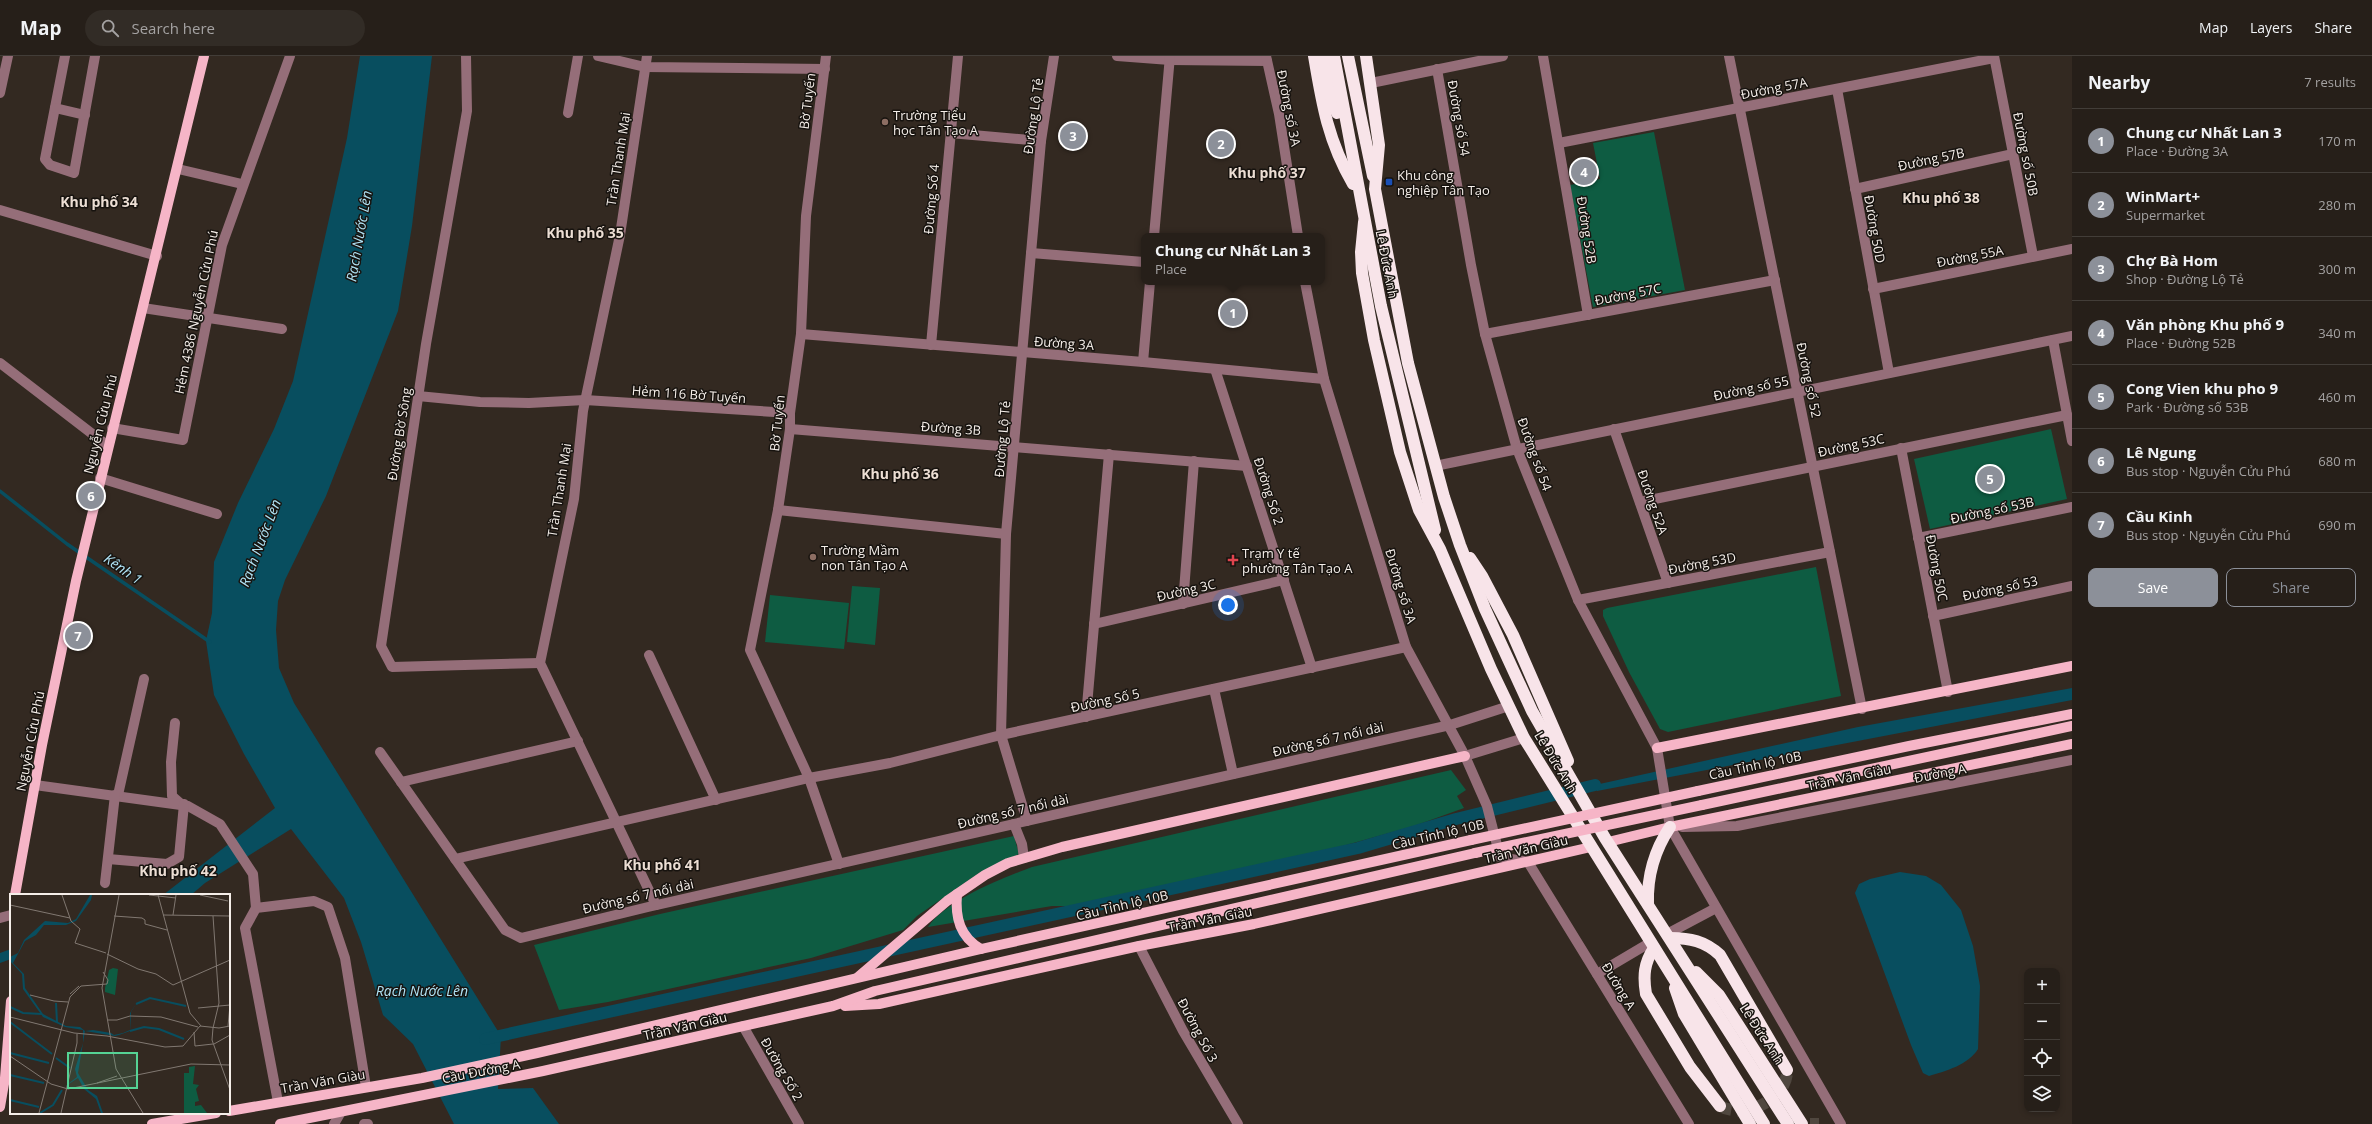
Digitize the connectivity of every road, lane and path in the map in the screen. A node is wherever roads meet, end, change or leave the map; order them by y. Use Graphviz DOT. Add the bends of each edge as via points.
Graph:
graph roads {
  1 [pos="8,56"];
  2 [pos="65,56"];
  3 [pos="95,56"];
  4 [pos="204,56"];
  5 [pos="290,56"];
  6 [pos="466,56"];
  7 [pos="578,56"];
  8 [pos="598,56"];
  9 [pos="647,56"];
  10 [pos="826,56"];
  11 [pos="958,56"];
  12 [pos="1054,56"];
  13 [pos="1117,56"];
  14 [pos="1314,56"];
  15 [pos="1324,56"];
  16 [pos="1334,56"];
  17 [pos="1348,56"];
  18 [pos="1359,56"];
  19 [pos="1366,56"];
  20 [pos="1503,56"];
  21 [pos="1543,56"];
  22 [pos="1729,56"];
  23 [pos="1994,57"];
  24 [pos="1170,58"];
  25 [pos="1266,58"];
  26 [pos="645,67"];
  27 [pos="825,69"];
  28 [pos="1437,69"];
  29 [pos="1364,89"];
  30 [pos="1837,89"];
  31 [pos="0,93"];
  32 [pos="1336,97"];
  33 [pos="55,108"];
  34 [pos="1740,108"];
  35 [pos="568,113"];
  36 [pos="85,115"];
  37 [pos="950,134"];
  38 [pos="1041,141"];
  39 [pos="1559,143"];
  40 [pos="2013,154"];
  41 [pos="178,169"];
  42 [pos="242,184"];
  43 [pos="1375,189"];
  44 [pos="1855,189"];
  45 [pos="1358,192"];
  46 [pos="0,210"];
  47 [pos="1154,233"];
  48 [pos="1298,233"];
  49 [pos="2072,249"];
  50 [pos="1031,253"];
  51 [pos="156,256"];
  52 [pos="2033,256"];
  53 [pos="1141,262"];
  54 [pos="1775,280"];
  55 [pos="1150,285"];
  56 [pos="1306,285"];
  57 [pos="1873,289"];
  58 [pos="143,308"];
  59 [pos="1588,315"];
  60 [pos="208,318"];
  61 [pos="282,329"];
  62 [pos="801,334"];
  63 [pos="1485,334"];
  64 [pos="2072,336"];
  65 [pos="2053,340"];
  66 [pos="931,345"];
  67 [pos="1022,353"];
  68 [pos="1143,362"];
  69 [pos="0,363"];
  70 [pos="1215,369"];
  71 [pos="1889,373"];
  72 [pos="1324,379"];
  73 [pos="1798,392"];
  74 [pos="418,396"];
  75 [pos="585,400"];
  76 [pos="790,413"];
  77 [pos="2067,415"];
  78 [pos="112,428"];
  79 [pos="790,429"];
  80 [pos="1614,429"];
  81 [pos="2072,442"];
  82 [pos="108,446"];
  83 [pos="1014,446"];
  84 [pos="1901,448"];
  85 [pos="1517,449"];
  86 [pos="1109,454"];
  87 [pos="1194,461"];
  88 [pos="1247,466"];
  89 [pos="1435,466"];
  90 [pos="1813,466"];
  91 [pos="100,478"];
  92 [pos="1640,502"];
  93 [pos="2072,507"];
  94 [pos="778,510"];
  95 [pos="216,514"];
  96 [pos="1006,534"];
  97 [pos="1918,538"];
  98 [pos="1830,552"];
  99 [pos="1284,580"];
  100 [pos="1668,583"];
  101 [pos="2072,586"];
  102 [pos="1578,600"];
  103 [pos="1183,604"];
  104 [pos="1933,616"];
  105 [pos="1094,624"];
  106 [pos="1406,647"];
  107 [pos="649,655"];
  108 [pos="540,663"];
  109 [pos="2072,666"];
  110 [pos="1312,668"];
  111 [pos="144,679"];
  112 [pos="1214,690"];
  113 [pos="1948,692"];
  114 [pos="1509,706"];
  115 [pos="1862,709"];
  116 [pos="2072,714"];
  117 [pos="1086,717"];
  118 [pos="175,723"];
  119 [pos="1450,725"];
  120 [pos="2072,726"];
  121 [pos="1001,735"];
  122 [pos="1524,738"];
  123 [pos="578,741"];
  124 [pos="2072,744"];
  125 [pos="1657,748"];
  126 [pos="380,752"];
  127 [pos="1465,756"];
  128 [pos="2072,760"];
  129 [pos="1233,774"];
  130 [pos="809,778"];
  131 [pos="401,782"];
  132 [pos="35,785"];
  133 [pos="117,795"];
  134 [pos="716,800"];
  135 [pos="182,804"];
  136 [pos="1027,821"];
  137 [pos="617,822"];
  138 [pos="1014,824"];
  139 [pos="1670,827"];
  140 [pos="1608,842"];
  141 [pos="1591,847"];
  142 [pos="108,858"];
  143 [pos="1024,858"];
  144 [pos="455,859"];
  145 [pos="1528,862"];
  146 [pos="839,864"];
  147 [pos="105,883"];
  148 [pos="15,894"];
  149 [pos="953,899"];
  150 [pos="1648,904"];
  151 [pos="656,905"];
  152 [pos="256,908"];
  153 [pos="1716,908"];
  154 [pos="10,915"];
  155 [pos="0,918"];
  156 [pos="1669,936"];
  157 [pos="1652,945"];
  158 [pos="1139,946"];
  159 [pos="981,949"];
  160 [pos="1689,968"];
  161 [pos="1597,974"];
  162 [pos="1673,977"];
  163 [pos="856,979"];
  164 [pos="812,990"];
  165 [pos="853,999"];
  166 [pos="833,1006"];
  167 [pos="10,1014"];
  168 [pos="742,1026"];
  169 [pos="537,1053"];
  170 [pos="1787,1070"];
  171 [pos="543,1071"];
  172 [pos="422,1078"];
  173 [pos="366,1087"];
  174 [pos="278,1102"];
  175 [pos="1720,1106"];
  176 [pos="0,1107"];
  177 [pos="230,1111"];
  178 [pos="341,1112"];
  179 [pos="210,1114"];
  180 [pos="152,1124"];
  181 [pos="280,1124"];
  182 [pos="334,1124"];
  183 [pos="364,1124"];
  184 [pos="368,1124"];
  185 [pos="799,1124"];
  186 [pos="1238,1124"];
  187 [pos="1689,1124"];
  188 [pos="1750,1124"];
  189 [pos="1764,1124"];
  190 [pos="1788,1124"];
  191 [pos="1802,1124"];
  192 [pos="1841,1124"];
  1 -- 31 [label="street"];
  2 -- 33 [label="street"];
  3 -- 36 [label="street"];
  4 -- 41 [label="main road, Nguyễn Cửu Phú"];
  5 -- 42 [label="street, Hẻm 4386 Nguyễn Cửu Phú"];
  6 -- 74 [label="street, Đường Bờ Sông" via="466,112"];
  7 -- 35 [label="street"];
  8 -- 26 [label="street"];
  9 -- 26 [label="street, Trần Thanh Mại"];
  10 -- 27 [label="street, Bờ Tuyến"];
  11 -- 37 [label="street, Đường Số 4"];
  12 -- 38 [label="street, Đường Lộ Tẻ"];
  13 -- 24 [label="street"];
  14 -- 45 [label="highway" via="1324,114 1334,144"];
  15 -- 32 [label="highway"];
  16 -- 32 [label="highway"];
  17 -- 29 [label="highway"];
  18 -- 29 [label="highway"];
  19 -- 29 [label="highway, Lê Đức Anh"];
  20 -- 28 [label="street"];
  21 -- 39 [label="street, Đường 52B"];
  22 -- 34 [label="street, Đường số 52"];
  23 -- 30 [label="street, Đường 57A"];
  23 -- 40 [label="street, Đường số 50B"];
  24 -- 25 [label="street"];
  24 -- 47 [label="street"];
  25 -- 48 [label="street, Đường số 3A" via="1279,114"];
  26 -- 27 [label="street"];
  26 -- 75 [label="street, Trần Thanh Mại" via="620,235"];
  27 -- 62 [label="street, Bờ Tuyến" via="806,216"];
  28 -- 29 [label="street"];
  28 -- 63 [label="street, Đường số 54"];
  29 -- 43 [label="highway" via="1366,134"];
  29 -- 43 [label="highway, Lê Đức Anh" via="1379,145"];
  30 -- 34 [label="street, Đường 57A"];
  30 -- 44 [label="street, Đường 50D"];
  32 -- 45 [label="highway" via="1351,152"];
  33 -- 36 [label="street"];
  33 -- 36 [label="street" via="45,159 50,165 74,173"];
  34 -- 39 [label="street, Đường 57A"];
  34 -- 54 [label="street, Đường số 52"];
  37 -- 38 [label="street"];
  37 -- 66 [label="street, Đường Số 4"];
  38 -- 50 [label="street, Đường Lộ Tẻ"];
  39 -- 59 [label="street, Đường 52B"];
  40 -- 44 [label="street, Đường 57B"];
  40 -- 52 [label="street, Đường số 50B"];
  41 -- 42 [label="street"];
  41 -- 51 [label="main road, Nguyễn Cửu Phú"];
  42 -- 60 [label="street, Hẻm 4386 Nguyễn Cửu Phú" via="222,245"];
  43 -- 89 [label="highway, Lê Đức Anh" via="1408,363"];
  44 -- 57 [label="street, Đường 50D"];
  45 -- 114 [label="highway, Lê Đức Anh" via="1397,375 1440,549"];
  46 -- 51 [label="street"];
  49 -- 52 [label="street, Đường 55A"];
  50 -- 53 [label="street"];
  50 -- 67 [label="street, Đường Lộ Tẻ"];
  51 -- 58 [label="main road, Nguyễn Cửu Phú"];
  52 -- 57 [label="street, Đường 55A"];
  54 -- 59 [label="street, Đường 57C"];
  54 -- 73 [label="street, Đường số 52"];
  55 -- 68 [label="street"];
  56 -- 72 [label="street, Đường số 3A"];
  57 -- 71 [label="street, Đường 50D"];
  58 -- 60 [label="street"];
  58 -- 78 [label="main road, Nguyễn Cửu Phú"];
  59 -- 63 [label="street, Đường 57C"];
  60 -- 61 [label="street"];
  60 -- 78 [label="street, Hẻm 4386 Nguyễn Cửu Phú" via="183,440"];
  62 -- 66 [label="street, Đường 3A"];
  62 -- 76 [label="street, Bờ Tuyến"];
  63 -- 85 [label="street, Đường số 54"];
  64 -- 65 [label="street, Đường số 55"];
  65 -- 71 [label="street, Đường số 55"];
  65 -- 77 [label="street"];
  66 -- 67 [label="street, Đường 3A"];
  67 -- 68 [label="street, Đường 3A"];
  67 -- 83 [label="street, Đường Lộ Tẻ"];
  68 -- 70 [label="street, Đường 3A"];
  69 -- 82 [label="street"];
  70 -- 72 [label="street, Đường 3A"];
  70 -- 88 [label="street, Đường Số 2"];
  71 -- 73 [label="street, Đường số 55"];
  72 -- 106 [label="street, Đường số 3A"];
  73 -- 80 [label="street, Đường số 55"];
  73 -- 90 [label="street, Đường số 52"];
  74 -- 75 [label="street, Hẻm 116 Bờ Tuyến" via="487,402"];
  74 -- 108 [label="street, Đường Bờ Sông" via="381,646 392,666"];
  75 -- 76 [label="street, Hẻm 116 Bờ Tuyến"];
  75 -- 108 [label="street, Trần Thanh Mại" via="574,499"];
  76 -- 79 [label="street, Bờ Tuyến"];
  77 -- 81 [label="street"];
  77 -- 84 [label="street, Đường 53C"];
  78 -- 82 [label="main road, Nguyễn Cửu Phú"];
  79 -- 83 [label="street, Đường 3B"];
  79 -- 94 [label="street, Bờ Tuyến"];
  80 -- 85 [label="street, Đường số 55"];
  80 -- 92 [label="street, Đường 52A"];
  82 -- 91 [label="main road, Nguyễn Cửu Phú"];
  83 -- 86 [label="street, Đường 3B"];
  83 -- 96 [label="street, Đường Lộ Tẻ"];
  84 -- 90 [label="street, Đường 53C"];
  84 -- 97 [label="street, Đường 50C"];
  85 -- 89 [label="street, Đường số 55"];
  85 -- 102 [label="street, Đường số 54"];
  86 -- 87 [label="street, Đường 3B"];
  86 -- 105 [label="street"];
  87 -- 88 [label="street, Đường 3B"];
  87 -- 103 [label="street"];
  88 -- 99 [label="street, Đường Số 2"];
  89 -- 140 [label="highway, Lê Đức Anh" via="1460,545 1482,576 1513,635 1567,757 1575,785"];
  90 -- 92 [label="street, Đường 53C"];
  90 -- 98 [label="street, Đường số 52"];
  91 -- 95 [label="street"];
  91 -- 132 [label="main road, Nguyễn Cửu Phú" via="76,581"];
  92 -- 100 [label="street, Đường 52A"];
  93 -- 97 [label="street, Đường số 53B"];
  94 -- 96 [label="street"];
  94 -- 130 [label="street, Bờ Tuyến" via="750,650"];
  96 -- 121 [label="street, Đường Lộ Tẻ"];
  97 -- 104 [label="street, Đường 50C"];
  98 -- 100 [label="street, Đường 53D"];
  98 -- 115 [label="street, Đường số 52"];
  99 -- 103 [label="street, Đường 3C"];
  99 -- 110 [label="street, Đường Số 2"];
  100 -- 102 [label="street, Đường 53D"];
  101 -- 104 [label="street, Đường số 53"];
  102 -- 125 [label="street, Đường số 54"];
  103 -- 105 [label="street, Đường 3C"];
  104 -- 113 [label="street, Đường 50C"];
  105 -- 117 [label="street"];
  106 -- 110 [label="street, Đường Số 5"];
  106 -- 119 [label="street, Đường số 3A"];
  107 -- 134 [label="street"];
  108 -- 123 [label="street"];
  109 -- 113 [label="main road"];
  110 -- 112 [label="street, Đường Số 5"];
  111 -- 133 [label="street"];
  112 -- 117 [label="street, Đường Số 5"];
  112 -- 129 [label="street"];
  113 -- 115 [label="main road"];
  114 -- 119 [label="street, Đường số 7 nối dài"];
  114 -- 122 [label="highway, Lê Đức Anh"];
  115 -- 125 [label="main road"];
  116 -- 159 [label="main road, Cầu Tỉnh lộ 10B, bridge" via="1632,804"];
  117 -- 121 [label="street, Đường Số 5"];
  118 -- 135 [label="street" via="171,762 172,796"];
  119 -- 127 [label="street, Đường số 3A"];
  119 -- 129 [label="street, Đường số 7 nối dài"];
  120 -- 165 [label="main road, Cầu Tỉnh lộ 10B, bridge" via="1560,833 876,991"];
  121 -- 130 [label="street, Đường Số 5" via="890,763"];
  121 -- 136 [label="street, Đường Lộ Tẻ"];
  122 -- 127 [label="street"];
  122 -- 141 [label="highway, Lê Đức Anh"];
  123 -- 131 [label="street"];
  123 -- 137 [label="street"];
  124 -- 139 [label="main road, Trần Văn Giàu"];
  125 -- 139 [label="street, Đường số 54, bridge"];
  126 -- 131 [label="street"];
  127 -- 143 [label="main road" via="1062,846"];
  127 -- 145 [label="street, Đường số 3A, bridge" via="1487,806 1500,857"];
  128 -- 139 [label="street, Đường A" via="1737,826"];
  129 -- 136 [label="street, Đường số 7 nối dài"];
  130 -- 134 [label="street, Đường Số 5"];
  130 -- 146 [label="street, Bờ Tuyến"];
  131 -- 144 [label="street"];
  132 -- 133 [label="street"];
  132 -- 148 [label="main road, Nguyễn Cửu Phú"];
  133 -- 135 [label="street"];
  133 -- 142 [label="street"];
  134 -- 137 [label="street, Đường Số 5"];
  135 -- 142 [label="street" via="179,857 167,864"];
  135 -- 152 [label="street" via="220,824 252,874"];
  136 -- 138 [label="street, Đường số 7 nối dài"];
  137 -- 144 [label="street, Đường Số 5"];
  137 -- 151 [label="street"];
  138 -- 143 [label="street" via="1022,844"];
  138 -- 146 [label="street, Đường số 7 nối dài"];
  139 -- 140 [label="main road, Trần Văn Giàu"];
  139 -- 150 [label="highway" via="1659,843 1654,857"];
  139 -- 153 [label="street, Đường số 54"];
  140 -- 150 [label="highway, Lê Đức Anh"];
  141 -- 145 [label="main road, Trần Văn Giàu"];
  141 -- 157 [label="highway, Lê Đức Anh"];
  142 -- 147 [label="street"];
  143 -- 149 [label="main road" via="991,872"];
  144 -- 151 [label="street, Đường số 7 nối dài" via="505,930 521,938"];
  145 -- 158 [label="main road, Trần Văn Giàu" via="1254,924"];
  145 -- 161 [label="street, Đường A"];
  146 -- 151 [label="street, Đường số 7 nối dài"];
  149 -- 159 [label="main road" via="960,927 966,938"];
  149 -- 163 [label="main road"];
  150 -- 156 [label="highway, Lê Đức Anh"];
  152 -- 173 [label="street" via="314,901 328,907 346,958"];
  152 -- 174 [label="street" via="245,928"];
  153 -- 156 [label="street"];
  153 -- 192 [label="street, Đường số 54"];
  154 -- 155 [label="street"];
  156 -- 160 [label="highway, Lê Đức Anh"];
  156 -- 170 [label="highway" via="1709,945 1720,955"];
  157 -- 161 [label="street"];
  157 -- 162 [label="highway, Lê Đức Anh"];
  157 -- 175 [label="highway" via="1644,968 1646,994 1690,1067"];
  158 -- 166 [label="main road, Trần Văn Giàu" via="879,1004"];
  158 -- 186 [label="street, Đường Số 3" via="1183,1032"];
  159 -- 163 [label="main road, Cầu Tỉnh lộ 10B"];
  160 -- 190 [label="highway, Lê Đức Anh"];
  160 -- 191 [label="highway, Lê Đức Anh" via="1701,975 1719,995"];
  161 -- 187 [label="street, Đường A"];
  162 -- 188 [label="highway, Lê Đức Anh" via="1678,1001 1684,1014"];
  162 -- 189 [label="highway, Lê Đức Anh"];
  163 -- 164 [label="main road, Cầu Tỉnh lộ 10B"];
  164 -- 169 [label="main road, Trần Văn Giàu"];
  165 -- 166 [label="main road, Trần Văn Giàu"];
  166 -- 168 [label="main road, Trần Văn Giàu"];
  167 -- 176 [label="main road"];
  168 -- 171 [label="main road, Trần Văn Giàu"];
  168 -- 185 [label="street, Đường Số 2"];
  169 -- 172 [label="main road, Cầu Đường A"];
  171 -- 178 [label="main road, Cầu Đường A"];
  172 -- 173 [label="main road, Trần Văn Giàu"];
  173 -- 174 [label="main road, Trần Văn Giàu"];
  174 -- 177 [label="main road, Trần Văn Giàu"];
  178 -- 181 [label="main road"];
  178 -- 182 [label="street"];
  179 -- 180 [label="main road"];
  183 -- 184 [label="street"];
}
